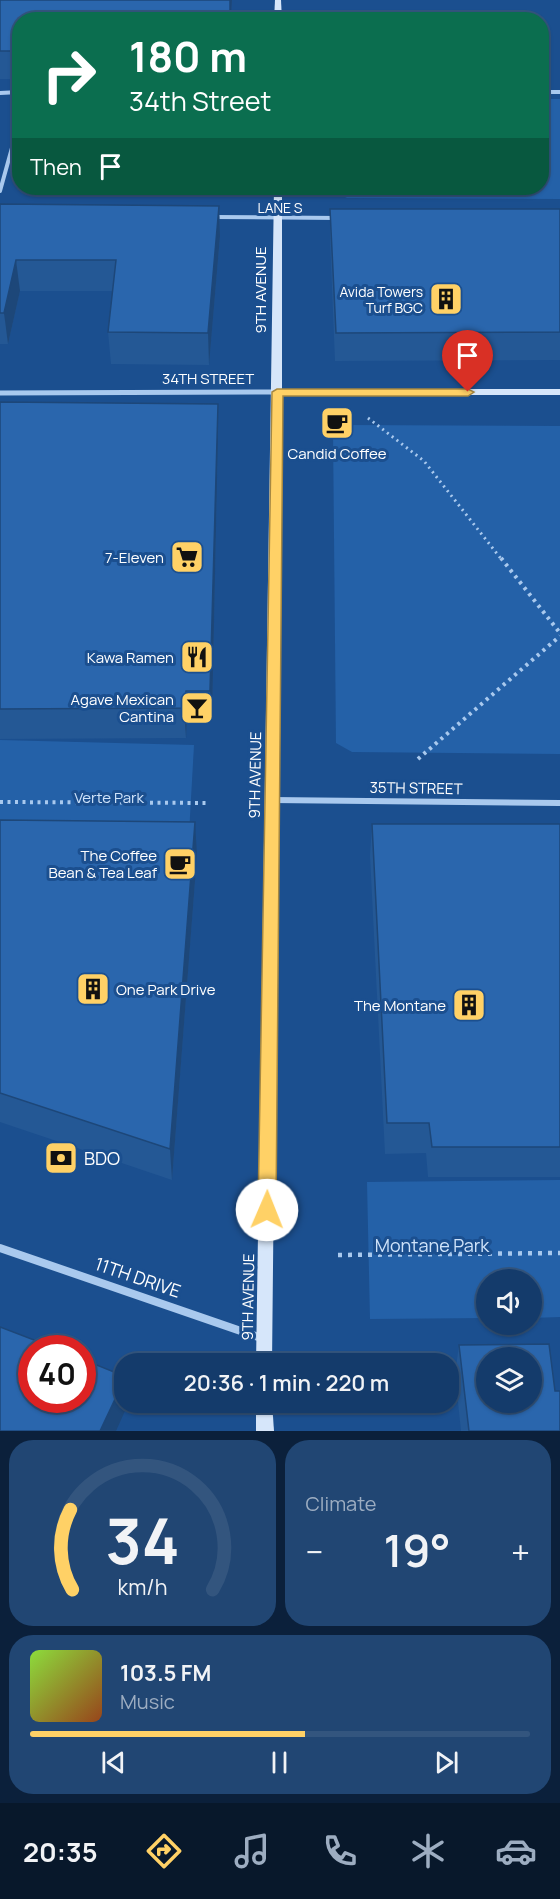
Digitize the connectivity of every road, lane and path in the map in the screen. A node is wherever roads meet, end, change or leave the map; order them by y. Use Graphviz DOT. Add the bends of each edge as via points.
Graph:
graph roads {
  1 [pos="12,148"];
  2 [pos="0,191"];
  3 [pos="278,195"];
  4 [pos="211,217"];
  5 [pos="278,218"];
  6 [pos="345,218"];
  7 [pos="277,392"];
  8 [pos="560,392"];
  9 [pos="0,393"];
  10 [pos="368,418"];
  11 [pos="560,635"];
  12 [pos="418,759"];
  13 [pos="273,800"];
  14 [pos="0,802"];
  15 [pos="210,803"];
  16 [pos="560,803"];
  17 [pos="0,1248"];
  18 [pos="560,1253"];
  19 [pos="338,1255"];
  20 [pos="265,1339"];
  21 [pos="264,1353"];
  22 [pos="264,1413"];
  23 [pos="265,1431"];
  1 -- 2 [label="street"];
  3 -- 5 [label="street, 9TH AVENUE"];
  4 -- 5 [label="street, LANE S"];
  5 -- 6 [label="street, LANE S"];
  5 -- 7 [label="street, 9TH AVENUE"];
  7 -- 8 [label="street, 34TH STREET"];
  7 -- 9 [label="street, 34TH STREET"];
  7 -- 13 [label="street, 9TH AVENUE"];
  10 -- 11 [label="path" via="424,461"];
  11 -- 12 [label="path"];
  13 -- 16 [label="street, 35TH STREET"];
  13 -- 20 [label="street, 9TH AVENUE"];
  14 -- 15 [label="path"];
  17 -- 20 [label="street, 11TH DRIVE"];
  18 -- 19 [label="path"];
  20 -- 21 [label="street, 9TH AVENUE"];
  22 -- 23 [label="street"];
}
